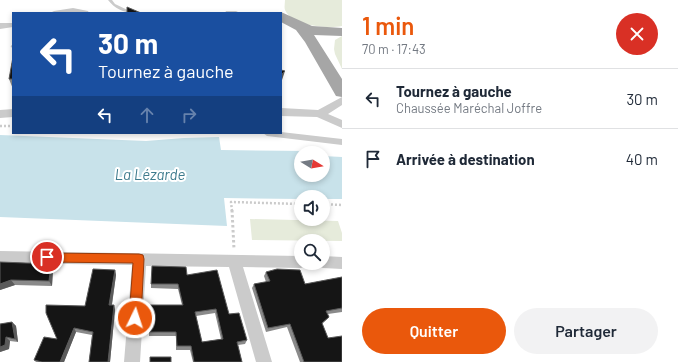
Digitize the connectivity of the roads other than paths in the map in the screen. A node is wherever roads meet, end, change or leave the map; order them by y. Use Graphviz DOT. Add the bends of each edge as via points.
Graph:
graph roads {
  1 [pos="110,0"];
  2 [pos="60,12"];
  3 [pos="81,12"];
  4 [pos="130,12"];
  5 [pos="282,15"];
  6 [pos="12,25"];
  7 [pos="0,26"];
  8 [pos="301,28"];
  9 [pos="337,32"];
  10 [pos="324,60"];
  11 [pos="342,92"];
  12 [pos="342,100"];
  13 [pos="282,112"];
  14 [pos="12,113"];
  15 [pos="0,114"];
  16 [pos="319,114"];
  17 [pos="342,124"];
  18 [pos="275,134"];
  19 [pos="342,142"];
  20 [pos="0,256"];
  21 [pos="139,259"];
  22 [pos="234,262"];
  23 [pos="294,262"];
  24 [pos="330,262"];
  25 [pos="342,263"];
  26 [pos="132,362"];
  27 [pos="264,362"];
  1 -- 4 [label="lane" via="114,5"];
  2 -- 3 [label="street"];
  5 -- 8 [label="main road"];
  6 -- 7 [label="street"];
  8 -- 9 [label="main road"];
  8 -- 10 [label="main road"];
  9 -- 10 [label="main road" via="323,47"];
  10 -- 11 [label="main road"];
  12 -- 16 [label="street"];
  13 -- 16 [label="street"];
  14 -- 15 [label="street"];
  16 -- 17 [label="street"];
  18 -- 19 [label="street"];
  20 -- 21 [label="street"];
  21 -- 22 [label="street"];
  21 -- 26 [label="street"];
  22 -- 23 [label="street"];
  22 -- 27 [label="street"];
  24 -- 25 [label="street"];
}
